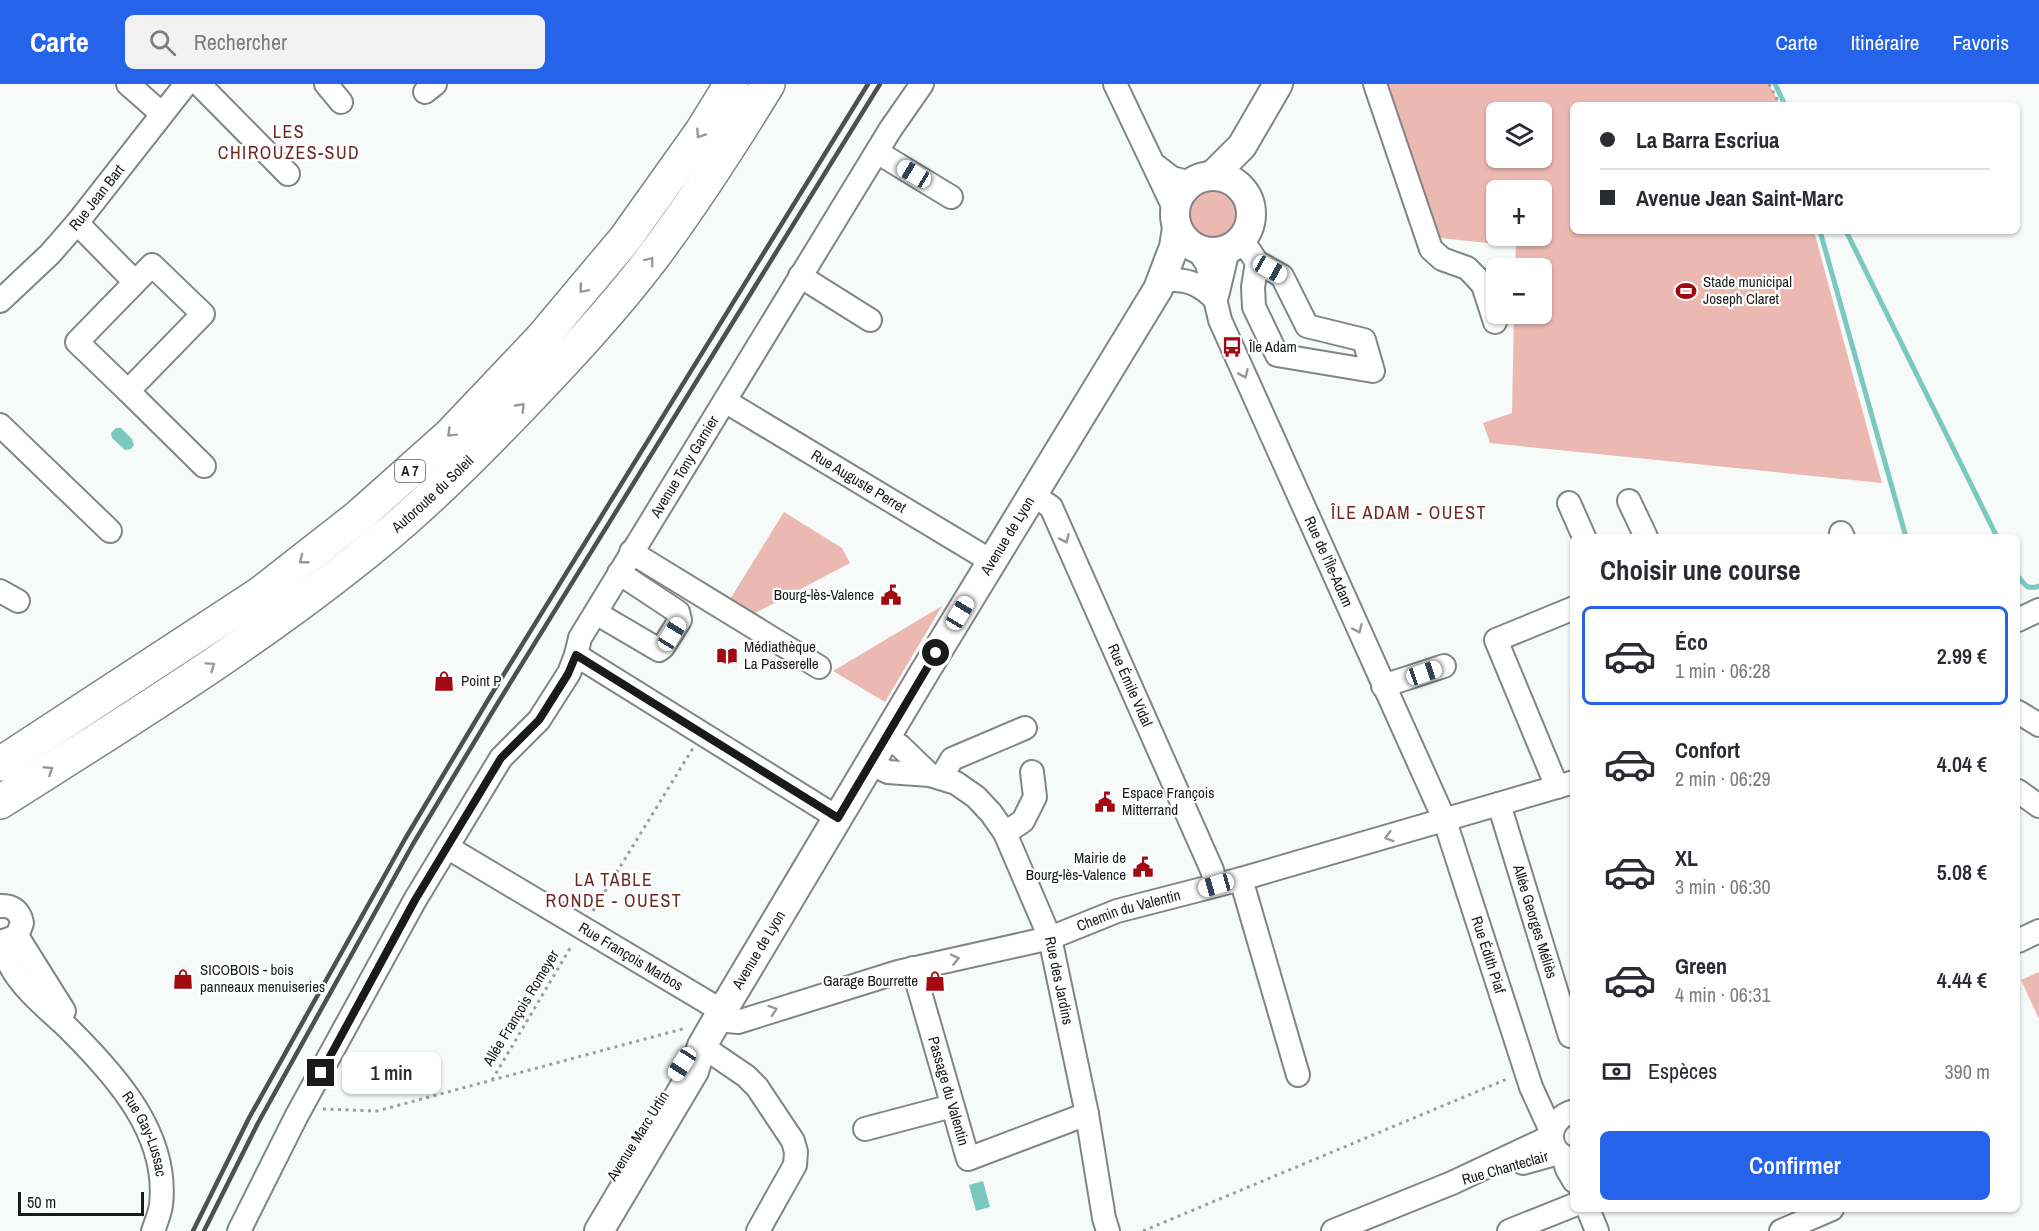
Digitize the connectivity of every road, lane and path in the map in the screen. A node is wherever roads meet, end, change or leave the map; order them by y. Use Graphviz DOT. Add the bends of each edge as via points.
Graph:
graph roads {
  1 [pos="128,84"];
  2 [pos="186,84"];
  3 [pos="199,84"];
  4 [pos="326,84"];
  5 [pos="731,84"];
  6 [pos="768,84"];
  7 [pos="922,84"];
  8 [pos="1115,84"];
  9 [pos="1278,84"];
  10 [pos="1375,84"];
  11 [pos="1769,84"];
  12 [pos="341,102"];
  13 [pos="1778,102"];
  14 [pos="162,114"];
  15 [pos="1242,146"];
  16 [pos="878,152"];
  17 [pos="1155,165"];
  18 [pos="288,174"];
  19 [pos="1202,179"];
  20 [pos="1240,186"];
  21 [pos="951,197"];
  22 [pos="1176,219"];
  23 [pos="77,223"];
  24 [pos="1223,252"];
  25 [pos="800,276"];
  26 [pos="135,282"];
  27 [pos="1163,285"];
  28 [pos="1486,294"];
  29 [pos="1216,300"];
  30 [pos="0,301"];
  31 [pos="870,320"];
  32 [pos="128,391"];
  33 [pos="725,401"];
  34 [pos="0,425"];
  35 [pos="204,466"];
  36 [pos="1032,494"];
  37 [pos="1629,501"];
  38 [pos="1569,503"];
  39 [pos="110,531"];
  40 [pos="1583,534"];
  41 [pos="1645,534"];
  42 [pos="632,552"];
  43 [pos="992,561"];
  44 [pos="619,573"];
  45 [pos="1570,610"];
  46 [pos="2039,610"];
  47 [pos="596,613"];
  48 [pos="2020,619"];
  49 [pos="576,655"];
  50 [pos="1444,666"];
  51 [pos="819,667"];
  52 [pos="1383,686"];
  53 [pos="2020,713"];
  54 [pos="2039,725"];
  55 [pos="1025,728"];
  56 [pos="702,733"];
  57 [pos="886,737"];
  58 [pos="0,764"];
  59 [pos="1032,772"];
  60 [pos="865,773"];
  61 [pos="936,777"];
  62 [pos="1565,784"];
  63 [pos="2020,792"];
  64 [pos="0,802"];
  65 [pos="1499,804"];
  66 [pos="2039,806"];
  67 [pos="838,818"];
  68 [pos="1445,821"];
  69 [pos="1005,833"];
  70 [pos="447,848"];
  71 [pos="1241,879"];
  72 [pos="1216,885"];
  73 [pos="2,900"];
  74 [pos="582,928"];
  75 [pos="2039,931"];
  76 [pos="1050,938"];
  77 [pos="6,939"];
  78 [pos="2020,939"];
  79 [pos="5,966"];
  80 [pos="913,968"];
  81 [pos="719,1016"];
  82 [pos="1570,1036"];
  83 [pos="702,1046"];
  84 [pos="90,1050"];
  85 [pos="1298,1075"];
  86 [pos="1528,1079"];
  87 [pos="492,1080"];
  88 [pos="952,1106"];
  89 [pos="302,1108"];
  90 [pos="1570,1112"];
  91 [pos="1087,1114"];
  92 [pos="865,1129"];
  93 [pos="1560,1148"];
  94 [pos="1570,1175"];
  95 [pos="1570,1207"];
  96 [pos="1588,1212"];
  97 [pos="1825,1212"];
  98 [pos="1356,1227"];
  99 [pos="153,1231"];
  100 [pos="239,1231"];
  101 [pos="579,1231"];
  102 [pos="599,1231"];
  103 [pos="758,1231"];
  104 [pos="1108,1231"];
  105 [pos="1143,1231"];
  106 [pos="1333,1231"];
  107 [pos="1509,1231"];
  108 [pos="1597,1231"];
  109 [pos="1781,1231"];
  1 -- 14 [label="street"];
  2 -- 14 [label="street, Rue Jean Bart"];
  3 -- 18 [label="street"];
  4 -- 12 [label="street"];
  5 -- 58 [label="highway, A 7, one-way" via="625,239 541,339 450,435 358,518 261,593"];
  64 -- 6 [label="highway, Autoroute du Soleil / A 7, one-way" via="285,616 380,541 474,456 567,360 652,259 729,149"];
  7 -- 16 [label="street, Avenue Tony Garnier"];
  8 -- 17 [label="street"];
  9 -- 15 [label="main road"];
  10 -- 28 [label="street" via="1431,249 1442,259 1467,268"];
  11 -- 13 [label="path"];
  14 -- 23 [label="street, Rue Jean Bart"];
  15 -- 19 [label="main road"];
  15 -- 20 [label="main road"];
  16 -- 21 [label="street"];
  16 -- 25 [label="street, Avenue Tony Garnier"];
  17 -- 19 [label="street" via="1172,177"];
  17 -- 22 [label="street"];
  19 -- 20 [label="main road" via="1222,177"];
  19 -- 22 [label="main road" via="1180,194"];
  20 -- 24 [label="main road" via="1250,203 1251,222"];
  22 -- 24 [label="main road" via="1182,237"];
  22 -- 27 [label="main road" via="1174,247"];
  23 -- 26 [label="street"];
  23 -- 30 [label="street, Rue Jean Bart"];
  24 -- 24 [label="street" via="1253,286 1254,307 1277,355 1373,371 1364,340 1307,326 1282,276"];
  24 -- 27 [label="main road"];
  24 -- 29 [label="street, Rue de l'Île-Adam"];
  25 -- 31 [label="street"];
  25 -- 33 [label="street, Avenue Tony Garnier"];
  26 -- 32 [label="street" via="77,342"];
  26 -- 32 [label="street" via="152,265 203,314"];
  27 -- 29 [label="street" via="1181,279 1194,282"];
  27 -- 36 [label="main road, Avenue de Lyon"];
  29 -- 52 [label="street, Rue de l'Île-Adam, one-way" via="1220,320"];
  32 -- 35 [label="street"];
  33 -- 42 [label="street, Avenue Tony Garnier"];
  33 -- 43 [label="street, Rue Auguste Perret"];
  34 -- 39 [label="street"];
  36 -- 43 [label="main road, Avenue de Lyon"];
  36 -- 72 [label="street, Rue Émile Vidal, one-way" via="1051,507"];
  37 -- 41 [label="street"];
  38 -- 40 [label="street"];
  42 -- 44 [label="street, Avenue Tony Garnier"];
  42 -- 51 [label="street"];
  43 -- 57 [label="main road, Avenue de Lyon"];
  44 -- 47 [label="street, Avenue Tony Garnier"];
  44 -- 47 [label="street" via="678,612 680,620 659,650"];
  45 -- 62 [label="street" via="1496,640"];
  46 -- 48 [label="street"];
  47 -- 49 [label="street, Avenue Tony Garnier" via="580,638"];
  49 -- 56 [label="street"];
  49 -- 70 [label="street, Avenue Tony Garnier" via="539,720 501,758"];
  50 -- 52 [label="street"];
  52 -- 68 [label="street, Rue de l'Île-Adam"];
  53 -- 54 [label="street"];
  55 -- 61 [label="street" via="952,759"];
  56 -- 67 [label="street"];
  56 -- 74 [label="path, Allée François Romeyer"];
  57 -- 60 [label="main road, Avenue de Lyon"];
  57 -- 61 [label="street, Rue des Jardins"];
  59 -- 69 [label="street" via="1035,797 1023,821"];
  60 -- 61 [label="street, Rue des Jardins"];
  60 -- 67 [label="main road, Avenue de Lyon"];
  61 -- 69 [label="street, Rue des Jardins" via="956,783 976,797"];
  62 -- 65 [label="street, Chemin du Valentin"];
  63 -- 66 [label="street"];
  65 -- 68 [label="street, Chemin du Valentin"];
  65 -- 82 [label="street, Allée Georges Méliès"];
  67 -- 81 [label="main road, Avenue de Lyon"];
  68 -- 71 [label="street, Chemin du Valentin, one-way"];
  68 -- 86 [label="street, Rue Édith Piaf"];
  69 -- 76 [label="street, Rue des Jardins"];
  70 -- 74 [label="street, Rue François Marbos"];
  70 -- 89 [label="street, Avenue Tony Garnier"];
  71 -- 72 [label="street, Chemin du Valentin"];
  71 -- 85 [label="street"];
  72 -- 76 [label="street, Chemin du Valentin" via="1117,911"];
  73 -- 77 [label="street" via="16,910 22,928"];
  74 -- 81 [label="street, Rue François Marbos"];
  74 -- 87 [label="path, Allée François Romeyer"];
  75 -- 78 [label="street"];
  80 -- 76 [label="street, Chemin du Valentin, one-way"];
  76 -- 91 [label="street, Rue des Jardins"];
  77 -- 79 [label="street, Rue Gay-Lussac"];
  77 -- 84 [label="street, Rue Gay-Lussac"];
  79 -- 84 [label="street, Rue Gay-Lussac"];
  81 -- 80 [label="street, Chemin du Valentin, one-way" via="738,1022"];
  80 -- 88 [label="street, Passage du Valentin"];
  81 -- 83 [label="main road, Avenue Marc Urtin"];
  81 -- 87 [label="path"];
  83 -- 101 [label="main road, Avenue Marc Urtin" via="682,1064"];
  83 -- 102 [label="main road, Avenue Marc Urtin" via="694,1071"];
  83 -- 103 [label="street" via="757,1087 793,1141 795,1165"];
  84 -- 99 [label="street, Rue Gay-Lussac" via="132,1102 152,1138 163,1185"];
  86 -- 90 [label="street" via="1544,1100"];
  86 -- 93 [label="street, Rue Édith Piaf"];
  86 -- 105 [label="path"];
  87 -- 89 [label="path" via="376,1112"];
  88 -- 91 [label="street, Passage du Valentin" via="968,1159"];
  88 -- 92 [label="street"];
  89 -- 100 [label="street, Avenue Tony Garnier"];
  90 -- 93 [label="street" via="1554,1124"];
  91 -- 104 [label="street, Rue des Jardins"];
  93 -- 94 [label="street, Rue Édith Piaf"];
  93 -- 98 [label="street, Rue Chanteclair" via="1452,1183"];
  95 -- 107 [label="street"];
  96 -- 108 [label="street"];
  97 -- 109 [label="street"];
  98 -- 106 [label="street, Rue Chanteclair"];
}
